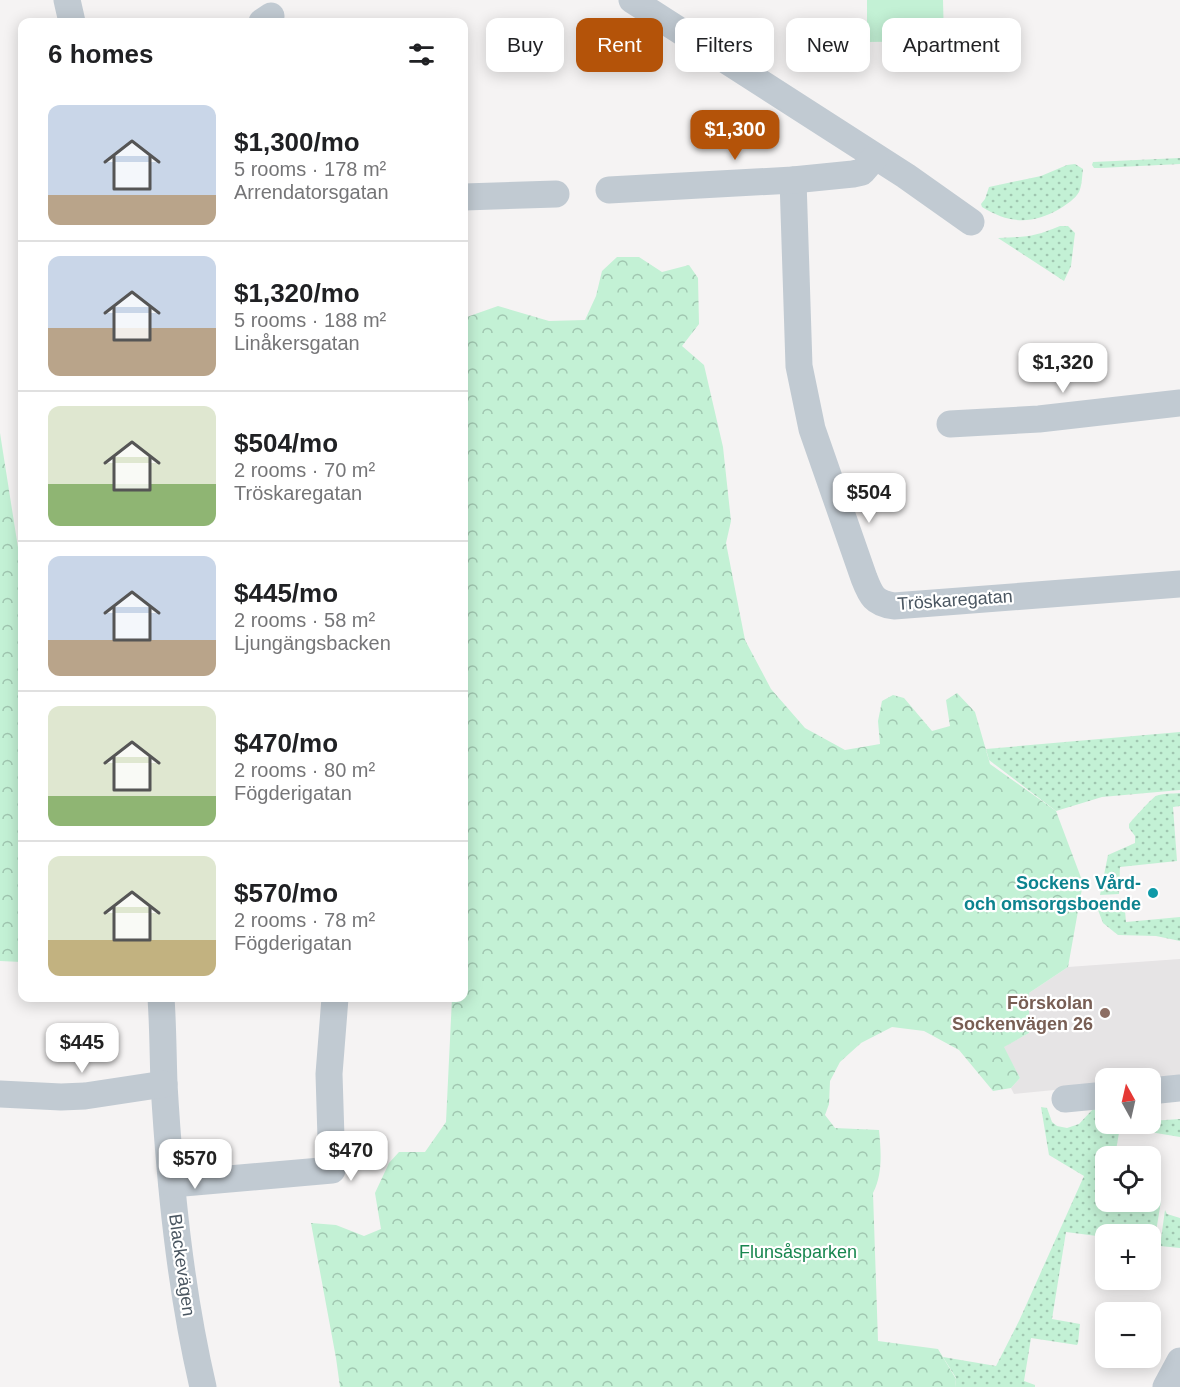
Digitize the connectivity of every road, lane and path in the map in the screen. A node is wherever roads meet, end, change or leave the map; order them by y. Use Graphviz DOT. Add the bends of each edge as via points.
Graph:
graph roads {
  1 [pos="67,0"];
  2 [pos="632,0"];
  3 [pos="71,18"];
  4 [pos="875,157"];
  5 [pos="793,180"];
  6 [pos="609,190"];
  7 [pos="556,194"];
  8 [pos="468,197"];
  9 [pos="972,222"];
  10 [pos="1180,403"];
  11 [pos="950,424"];
  12 [pos="1180,584"];
  13 [pos="161,1002"];
  14 [pos="335,1002"];
  15 [pos="164,1084"];
  16 [pos="1180,1088"];
  17 [pos="1161,1090"];
  18 [pos="0,1094"];
  19 [pos="1095,1096"];
  20 [pos="1065,1099"];
  21 [pos="172,1184"];
  22 [pos="1180,1361"];
  23 [pos="203,1387"];
  24 [pos="1166,1387"];
  1 -- 3 [label="street"];
  2 -- 4 [label="street"];
  4 -- 5 [label="street" via="862,172"];
  4 -- 9 [label="street"];
  5 -- 6 [label="street"];
  5 -- 12 [label="street, Tröskaregatan" via="799,366 812,429 864,578 876,601 894,606"];
  7 -- 8 [label="street"];
  10 -- 11 [label="street" via="1039,419"];
  13 -- 15 [label="street, Blackevägen"];
  14 -- 21 [label="street" via="329,1074 332,1170"];
  15 -- 18 [label="street" via="85,1096"];
  15 -- 21 [label="street, Blackevägen"];
  16 -- 17 [label="street"];
  19 -- 20 [label="street"];
  21 -- 23 [label="street, Blackevägen" via="181,1264"];
  22 -- 24 [label="street"];
}
